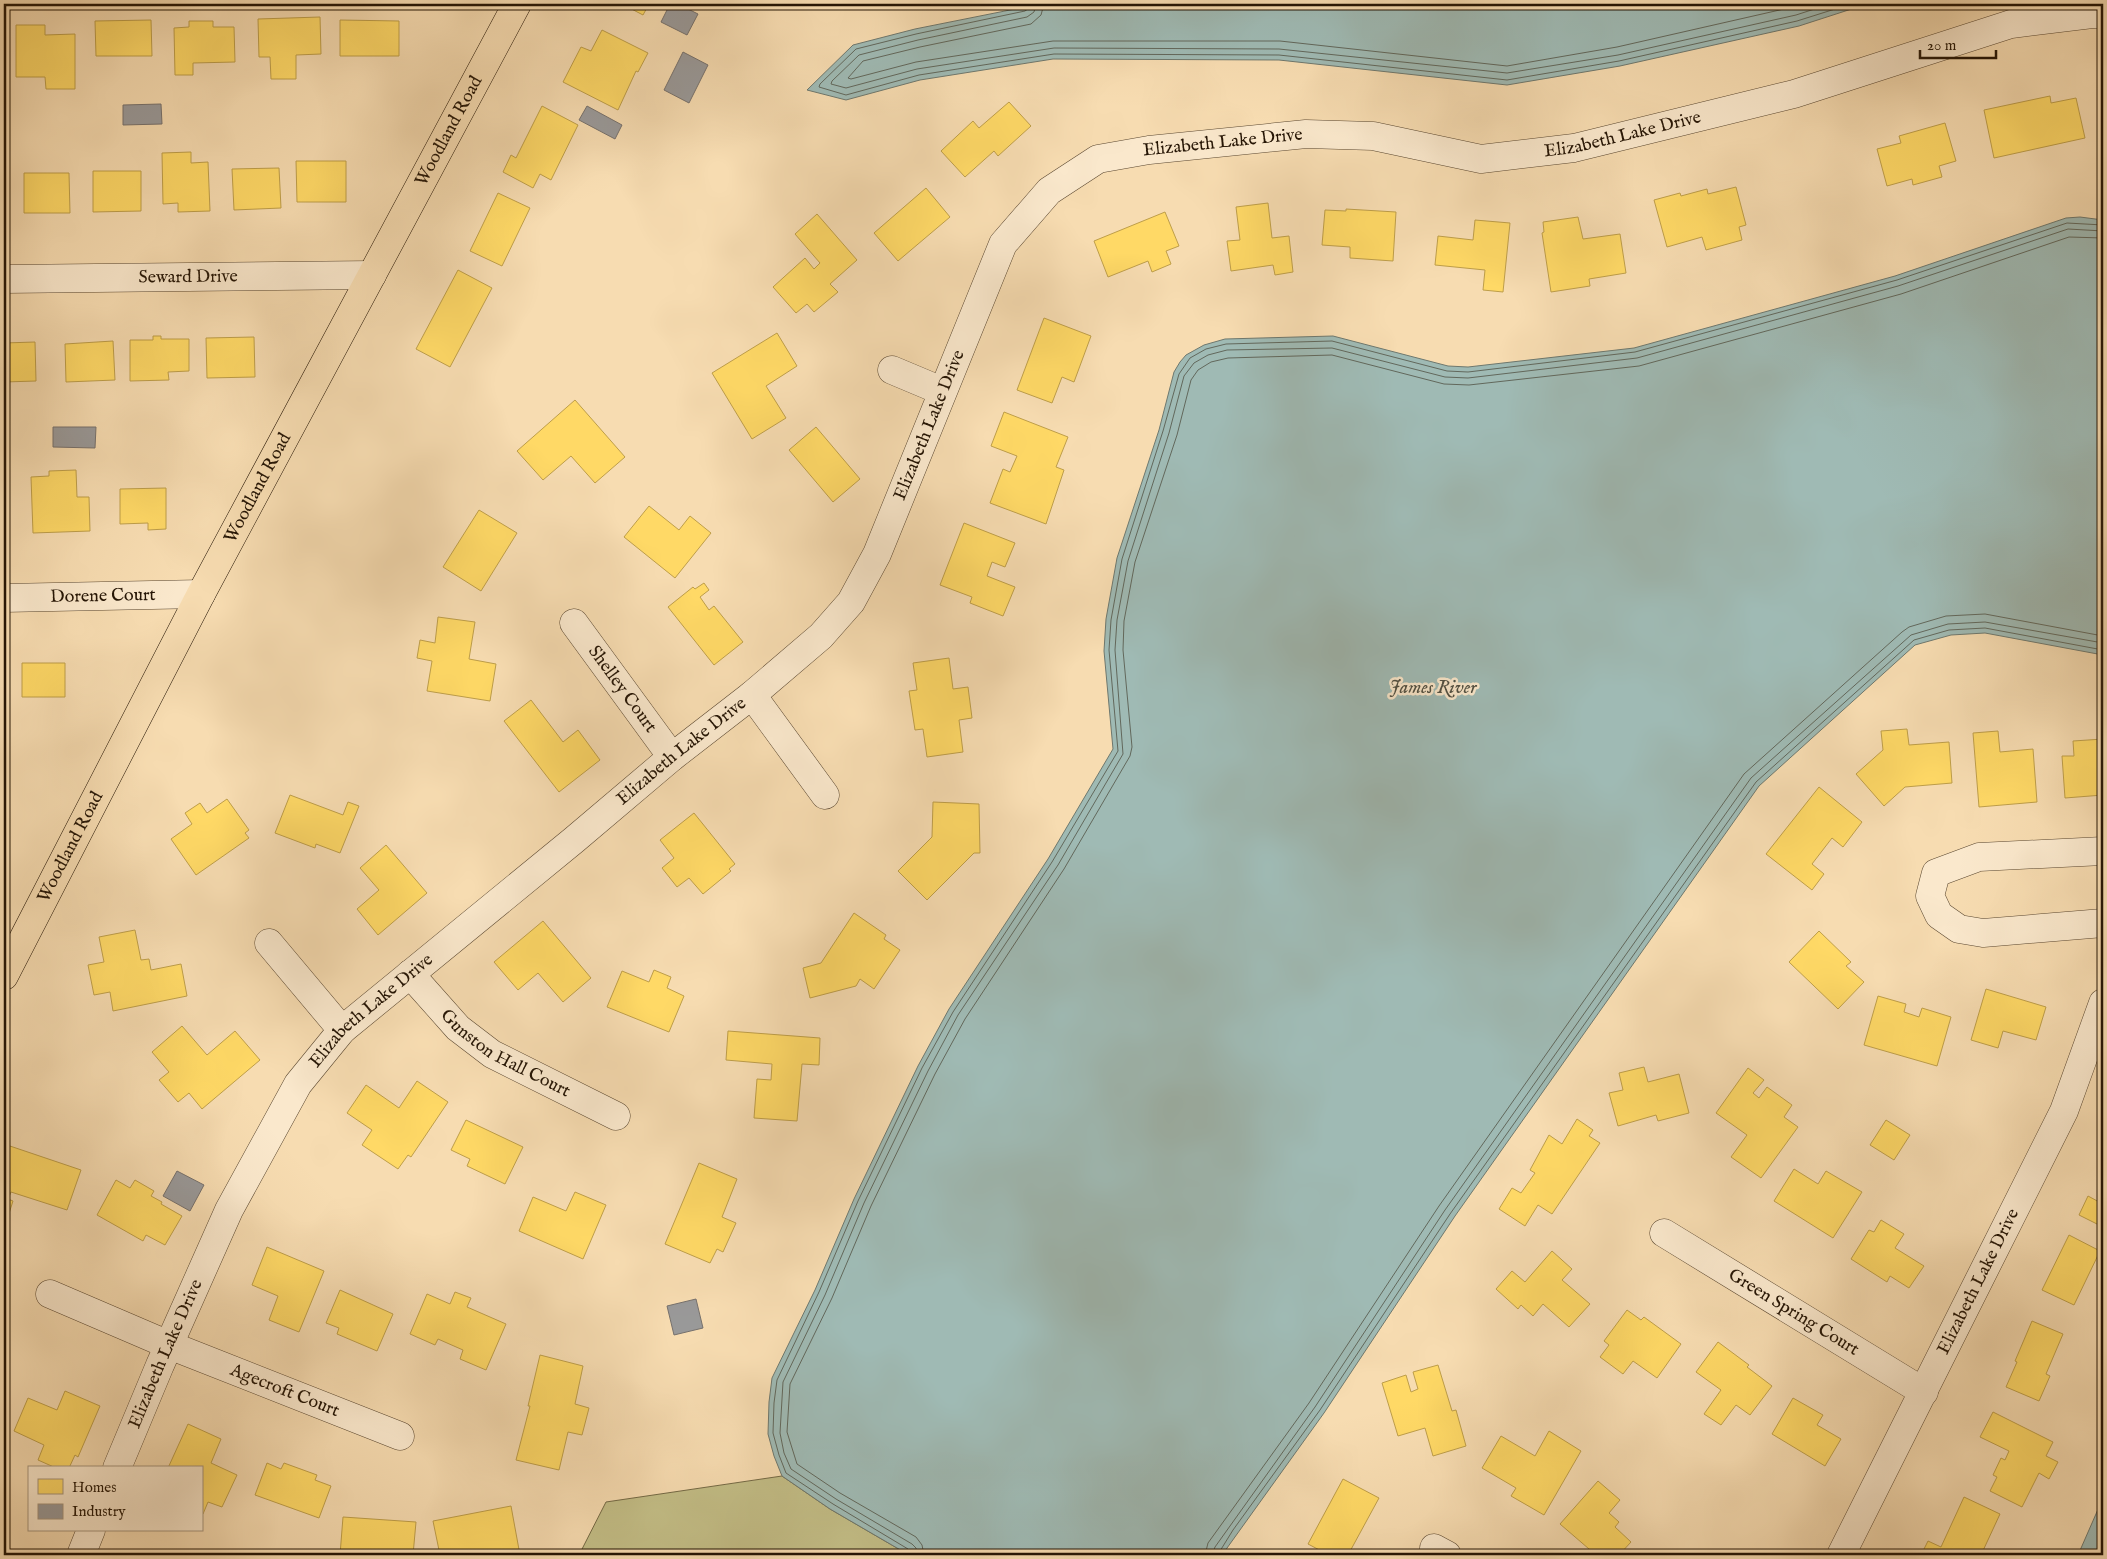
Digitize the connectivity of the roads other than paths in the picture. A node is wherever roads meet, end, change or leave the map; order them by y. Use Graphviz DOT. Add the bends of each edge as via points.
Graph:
graph roads {
  1 [pos="518,4"];
  2 [pos="2103,15"];
  3 [pos="372,275"];
  4 [pos="4,279"];
  5 [pos="892,370"];
  6 [pos="942,391"];
  7 [pos="201,594"];
  8 [pos="4,598"];
  9 [pos="574,623"];
  10 [pos="752,695"];
  11 [pos="672,756"];
  12 [pos="825,795"];
  13 [pos="2103,851"];
  14 [pos="2103,923"];
  15 [pos="269,943"];
  16 [pos="410,974"];
  17 [pos="4,976"];
  18 [pos="2103,1003"];
  19 [pos="342,1030"];
  20 [pos="616,1116"];
  21 [pos="1664,1232"];
  22 [pos="50,1294"];
  23 [pos="169,1345"];
  24 [pos="1924,1392"];
  25 [pos="400,1436"];
  26 [pos="118,1466"];
  27 [pos="89,1532"];
  28 [pos="81,1555"];
  29 [pos="1841,1555"];
  1 -- 3 [label="main road, Woodland Road"];
  2 -- 6 [label="street, Elizabeth Lake Drive" via="2011,24 1794,94 1574,148 1481,158 1373,136 1306,134 1149,150 1098,159 1049,191 1003,244"];
  3 -- 4 [label="street, Seward Drive"];
  3 -- 7 [label="main road, Woodland Road"];
  5 -- 6 [label="street"];
  6 -- 10 [label="street, Elizabeth Lake Drive" via="877,554 851,602 821,636"];
  7 -- 8 [label="street, Dorene Court"];
  7 -- 17 [label="main road, Woodland Road"];
  9 -- 11 [label="street, Shelley Court"];
  10 -- 11 [label="street, Elizabeth Lake Drive"];
  10 -- 12 [label="street"];
  11 -- 16 [label="street, Elizabeth Lake Drive"];
  13 -- 14 [label="street" via="1980,857 1936,873 1930,896 1939,915 1959,930 1983,933"];
  15 -- 19 [label="street"];
  16 -- 19 [label="street, Elizabeth Lake Drive"];
  16 -- 20 [label="street, Gunston Hall Court" via="458,1028 492,1054"];
  18 -- 24 [label="street, Elizabeth Lake Drive" via="2064,1111"];
  19 -- 23 [label="street, Elizabeth Lake Drive" via="298,1084 229,1210"];
  21 -- 24 [label="street, Green Spring Court"];
  22 -- 23 [label="street, Agecroft Court"];
  23 -- 25 [label="street, Agecroft Court"];
  23 -- 26 [label="street, Elizabeth Lake Drive"];
  24 -- 29 [label="street, Elizabeth Lake Drive"];
  27 -- 28 [label="street"];
}
